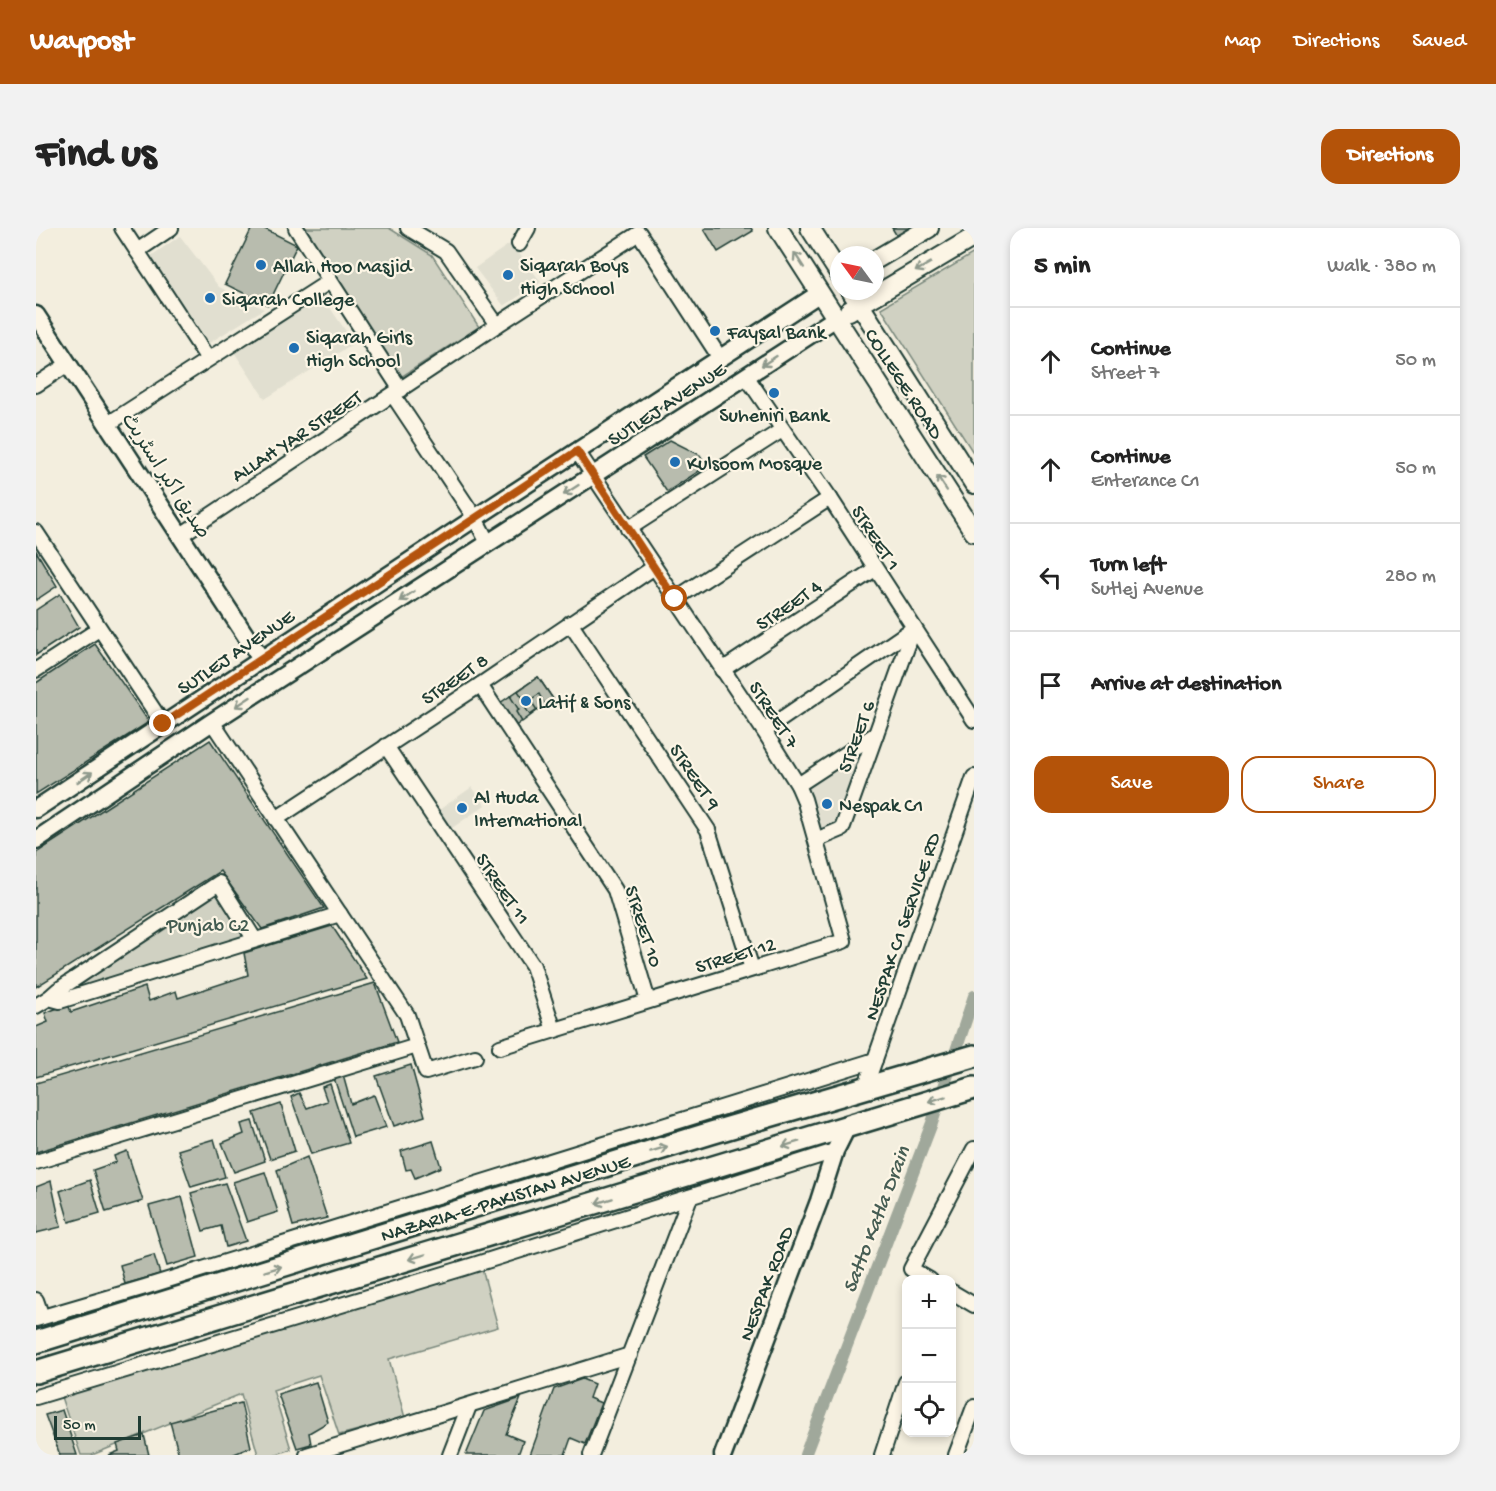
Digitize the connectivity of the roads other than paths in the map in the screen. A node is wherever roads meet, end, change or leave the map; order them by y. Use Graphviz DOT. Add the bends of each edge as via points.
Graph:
graph roads {
  1 [pos="122,228"];
  2 [pos="171,228"];
  3 [pos="296,228"];
  4 [pos="408,228"];
  5 [pos="528,228"];
  6 [pos="778,228"];
  7 [pos="810,228"];
  8 [pos="929,228"];
  9 [pos="974,237"];
  10 [pos="519,244"];
  11 [pos="137,251"];
  12 [pos="884,255"];
  13 [pos="830,259"];
  14 [pos="330,281"];
  15 [pos="884,283"];
  16 [pos="830,287"];
  17 [pos="820,293"];
  18 [pos="853,300"];
  19 [pos="856,300"];
  20 [pos="36,315"];
  21 [pos="836,318"];
  22 [pos="497,325"];
  23 [pos="720,358"];
  24 [pos="208,359"];
  25 [pos="68,364"];
  26 [pos="746,376"];
  27 [pos="36,386"];
  28 [pos="397,392"];
  29 [pos="108,424"];
  30 [pos="782,430"];
  31 [pos="577,451"];
  32 [pos="593,475"];
  33 [pos="974,484"];
  34 [pos="830,498"];
  35 [pos="475,518"];
  36 [pos="628,529"];
  37 [pos="974,532"];
  38 [pos="36,534"];
  39 [pos="181,535"];
  40 [pos="488,543"];
  41 [pos="653,568"];
  42 [pos="875,569"];
  43 [pos="675,599"];
  44 [pos="570,623"];
  45 [pos="914,628"];
  46 [pos="99,629"];
  47 [pos="261,659"];
  48 [pos="36,670"];
  49 [pos="722,670"];
  50 [pos="480,685"];
  51 [pos="974,720"];
  52 [pos="213,722"];
  53 [pos="163,724"];
  54 [pos="764,731"];
  55 [pos="876,734"];
  56 [pos="386,746"];
  57 [pos="974,777"];
  58 [pos="798,785"];
  59 [pos="36,809"];
  60 [pos="276,819"];
  61 [pos="36,840"];
  62 [pos="816,840"];
  63 [pos="340,914"];
  64 [pos="255,940"];
  65 [pos="844,941"];
  66 [pos="752,969"];
  67 [pos="49,999"];
  68 [pos="648,1001"];
  69 [pos="36,1006"];
  70 [pos="554,1030"];
  71 [pos="417,1046"];
  72 [pos="500,1047"];
  73 [pos="974,1056"];
  74 [pos="475,1057"];
  75 [pos="875,1060"];
  76 [pos="865,1088"];
  77 [pos="974,1088"];
  78 [pos="846,1127"];
  79 [pos="974,1149"];
  80 [pos="835,1151"];
  81 [pos="36,1162"];
  82 [pos="690,1197"];
  83 [pos="921,1275"];
  84 [pos="233,1282"];
  85 [pos="956,1295"];
  86 [pos="36,1300"];
  87 [pos="974,1305"];
  88 [pos="249,1308"];
  89 [pos="39,1318"];
  90 [pos="36,1342"];
  91 [pos="36,1349"];
  92 [pos="630,1356"];
  93 [pos="36,1364"];
  94 [pos="36,1372"];
  95 [pos="906,1383"];
  96 [pos="36,1397"];
  97 [pos="469,1406"];
  98 [pos="974,1407"];
  99 [pos="969,1438"];
  100 [pos="307,1455"];
  101 [pos="450,1455"];
  102 [pos="591,1455"];
  103 [pos="723,1455"];
  104 [pos="882,1455"];
  105 [pos="956,1455"];
  1 -- 11 [label="street"];
  2 -- 11 [label="street"];
  3 -- 14 [label="street"];
  4 -- 22 [label="street" via="446,251"];
  5 -- 10 [label="street"];
  17 -- 6 [label="main road, COLLEGE ROAD, one-way"];
  7 -- 13 [label="main road"];
  8 -- 12 [label="main road"];
  9 -- 15 [label="main road, one-way"];
  11 -- 24 [label="street"];
  14 -- 24 [label="street"];
  14 -- 28 [label="street"];
  16 -- 17 [label="main road"];
  17 -- 21 [label="main road, COLLEGE ROAD"];
  17 -- 23 [label="street, SUTLEJ AVENUE"];
  18 -- 21 [label="main road"];
  19 -- 33 [label="main road, COLLEGE ROAD"];
  20 -- 25 [label="street, صدیق اکبر اسٹریٹ"];
  21 -- 26 [label="street, SUTLEJ AVENUE, one-way"];
  37 -- 21 [label="main road, COLLEGE ROAD, one-way"];
  22 -- 23 [label="street, ALLAH YAR STREET" via="639,233"];
  22 -- 28 [label="street, ALLAH YAR STREET"];
  23 -- 31 [label="street, SUTLEJ AVENUE"];
  24 -- 29 [label="street"];
  25 -- 27 [label="street"];
  25 -- 29 [label="street, صدیق اکبر اسٹریٹ"];
  26 -- 30 [label="street, STREET 1"];
  26 -- 32 [label="street, SUTLEJ AVENUE"];
  28 -- 35 [label="street"];
  28 -- 39 [label="street, ALLAH YAR STREET"];
  29 -- 39 [label="street, صدیق اکبر اسٹریٹ"];
  30 -- 34 [label="street, STREET 1"];
  30 -- 36 [label="street"];
  31 -- 32 [label="street, STREET 7"];
  31 -- 35 [label="street, SUTLEJ AVENUE"];
  32 -- 36 [label="street, STREET 7"];
  32 -- 40 [label="street, SUTLEJ AVENUE, one-way"];
  34 -- 42 [label="street, STREET 1"];
  34 -- 43 [label="street"];
  35 -- 40 [label="street"];
  35 -- 47 [label="street, SUTLEJ AVENUE"];
  36 -- 41 [label="street, STREET 7"];
  38 -- 46 [label="street"];
  39 -- 47 [label="street, صدیق اکبر اسٹریٹ"];
  40 -- 52 [label="street, SUTLEJ AVENUE, one-way"];
  41 -- 43 [label="street, STREET 7"];
  41 -- 44 [label="street, STREET 8"];
  42 -- 45 [label="street, STREET 1"];
  42 -- 49 [label="street, STREET 4"];
  43 -- 49 [label="street, STREET 7"];
  44 -- 50 [label="street, STREET 8"];
  44 -- 66 [label="street, STREET 9" via="708,830"];
  45 -- 51 [label="street, STREET 1"];
  45 -- 54 [label="street"];
  45 -- 55 [label="street, STREET 6"];
  46 -- 48 [label="street"];
  46 -- 53 [label="street"];
  47 -- 53 [label="street, SUTLEJ AVENUE"];
  49 -- 54 [label="street, STREET 7"];
  50 -- 56 [label="street, STREET 8"];
  50 -- 68 [label="street, STREET 10" via="615,890"];
  52 -- 60 [label="street"];
  52 -- 61 [label="street, SUTLEJ AVENUE"];
  59 -- 53 [label="street, SUTLEJ AVENUE, one-way"];
  54 -- 58 [label="street, STREET 7"];
  55 -- 58 [label="street"];
  55 -- 62 [label="street, STREET 6" via="842,830"];
  56 -- 60 [label="street, STREET 8"];
  56 -- 70 [label="street, STREET 11" via="533,966"];
  57 -- 75 [label="street, NESPAK C1 SERVICE RD"];
  58 -- 62 [label="street, STREET 7"];
  60 -- 63 [label="street"];
  62 -- 65 [label="street, STREET 7"];
  63 -- 64 [label="street"];
  63 -- 71 [label="street" via="407,1016"];
  64 -- 67 [label="street" via="60,1001"];
  64 -- 67 [label="street" via="219,883"];
  65 -- 66 [label="street, STREET 12"];
  66 -- 68 [label="street, STREET 12"];
  67 -- 69 [label="street"];
  68 -- 70 [label="street, STREET 12"];
  70 -- 72 [label="street, STREET 12"];
  71 -- 74 [label="street" via="426,1072"];
  71 -- 81 [label="street"];
  73 -- 76 [label="main road, NAZARIA-E-PAKISTAN AVENUE"];
  75 -- 76 [label="street, NESPAK C1 SERVICE RD"];
  75 -- 89 [label="street"];
  84 -- 76 [label="main road, NAZARIA-E-PAKISTAN AVENUE, one-way"];
  77 -- 78 [label="main road, NAZARIA-E-PAKISTAN AVENUE, one-way"];
  78 -- 80 [label="street, NESPAK ROAD"];
  78 -- 88 [label="main road, NAZARIA-E-PAKISTAN AVENUE, one-way"];
  79 -- 83 [label="street" via="911,1269"];
  80 -- 82 [label="street"];
  80 -- 103 [label="street, NESPAK ROAD"];
  82 -- 92 [label="street"];
  82 -- 96 [label="street"];
  84 -- 88 [label="main road" via="224,1294 110,1329 108,1336 114,1339 231,1305"];
  84 -- 90 [label="main road, NAZARIA-E-PAKISTAN AVENUE"];
  85 -- 87 [label="street"];
  86 -- 89 [label="street"];
  88 -- 94 [label="main road, NAZARIA-E-PAKISTAN AVENUE"];
  91 -- 93 [label="main road" via="81,1336 88,1341 81,1350"];
  92 -- 97 [label="street"];
  92 -- 102 [label="street"];
  95 -- 104 [label="street"];
  97 -- 100 [label="street"];
  97 -- 101 [label="street"];
  98 -- 99 [label="street"];
  99 -- 105 [label="street"];
}
